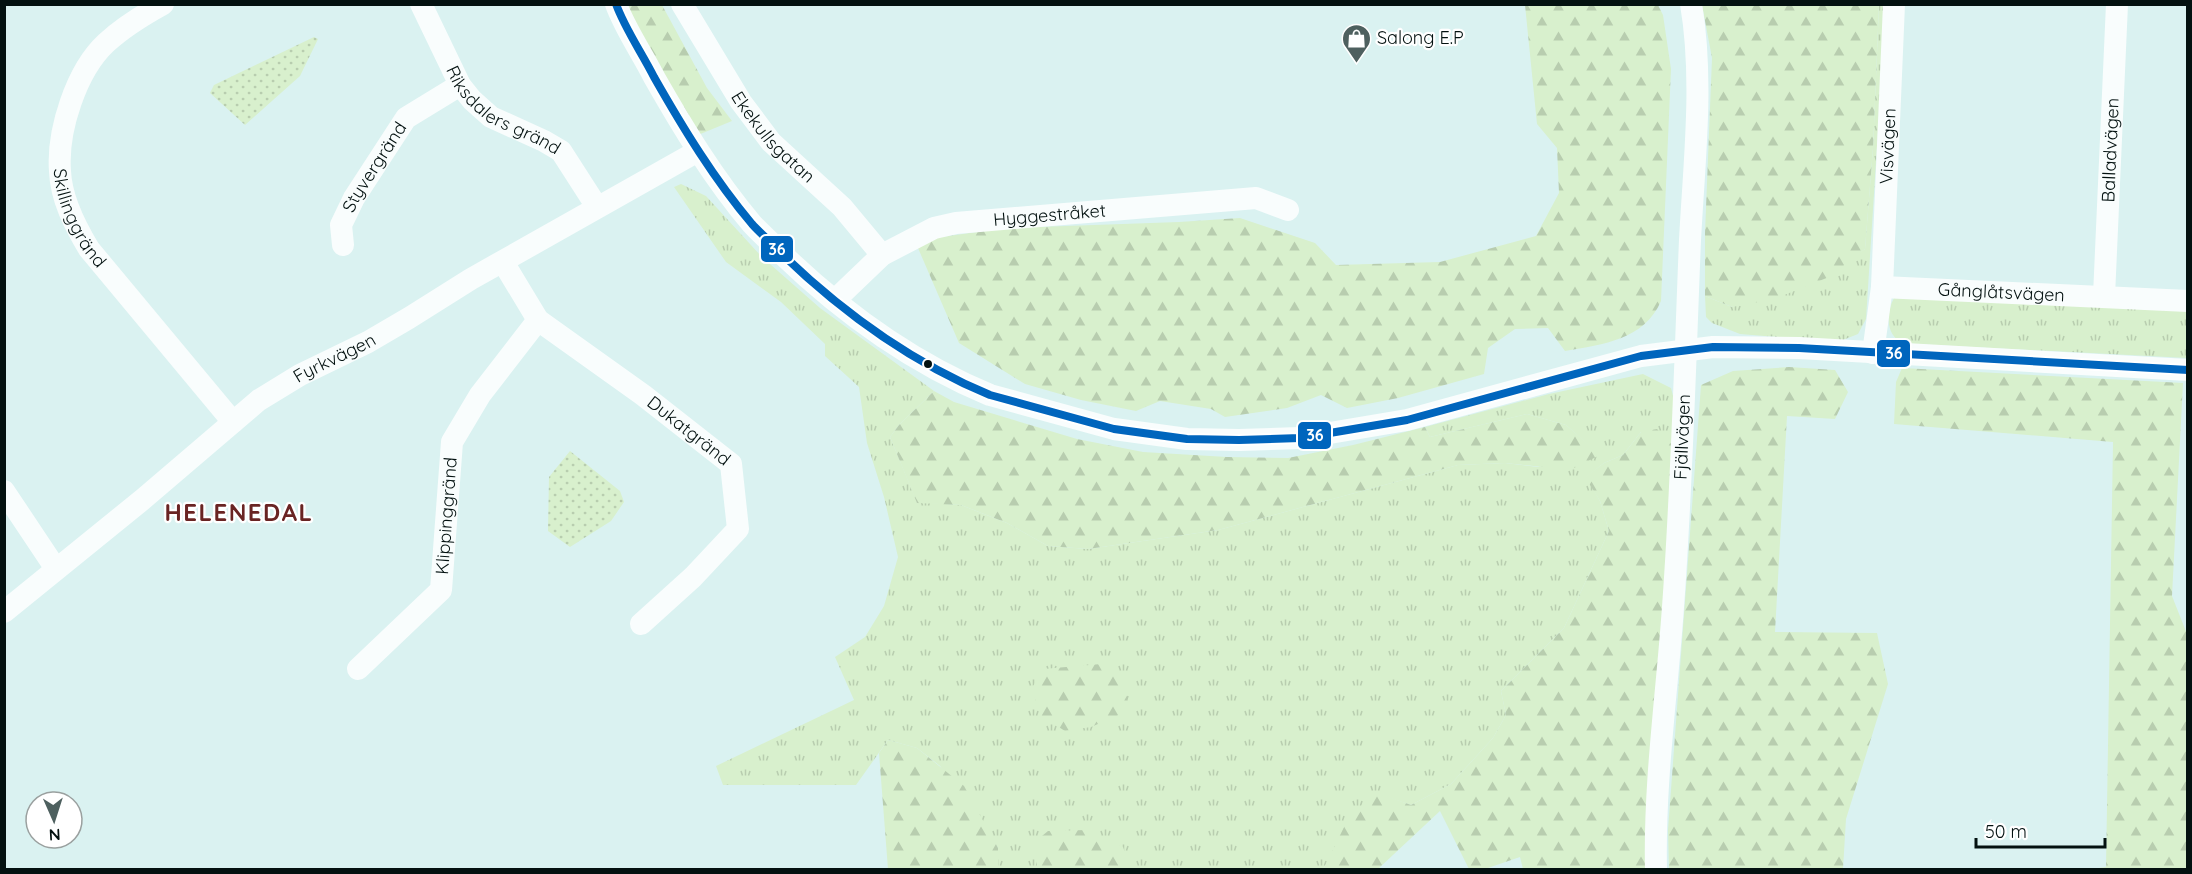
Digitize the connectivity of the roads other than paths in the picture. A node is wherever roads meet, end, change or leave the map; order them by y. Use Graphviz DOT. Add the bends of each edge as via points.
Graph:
graph roads {
  1 [pos="163,4"];
  2 [pos="421,4"];
  3 [pos="616,4"];
  4 [pos="682,4"];
  5 [pos="1691,4"];
  6 [pos="1894,4"];
  7 [pos="2117,4"];
  8 [pos="460,86"];
  9 [pos="698,151"];
  10 [pos="597,207"];
  11 [pos="1288,210"];
  12 [pos="343,245"];
  13 [pos="882,255"];
  14 [pos="503,262"];
  15 [pos="1882,287"];
  16 [pos="2104,296"];
  17 [pos="835,300"];
  18 [pos="2187,301"];
  19 [pos="538,320"];
  20 [pos="1685,350"];
  21 [pos="1873,353"];
  22 [pos="2187,370"];
  23 [pos="233,422"];
  24 [pos="4,491"];
  25 [pos="56,569"];
  26 [pos="4,612"];
  27 [pos="641,624"];
  28 [pos="358,669"];
  29 [pos="1656,870"];
  1 -- 23 [label="street, Skillinggränd" via="122,30 91,61 65,121 60,172 74,224 89,249"];
  2 -- 8 [label="street, Riksdalers gränd"];
  3 -- 9 [label="street"];
  4 -- 13 [label="street, Ekekullsgatan" via="741,102 771,142 842,207"];
  5 -- 20 [label="street, Fjällvägen" via="1697,84"];
  6 -- 15 [label="street, Visvägen"];
  7 -- 16 [label="street, Balladvägen"];
  8 -- 10 [label="street, Riksdalers gränd" via="491,117 561,151"];
  8 -- 12 [label="street, Styvergränd" via="406,118 354,198 341,225"];
  9 -- 10 [label="street, Fyrkvägen"];
  9 -- 17 [label="street" via="753,225"];
  10 -- 14 [label="street, Fyrkvägen"];
  11 -- 13 [label="street, Hyggestråket" via="1256,198 982,220 934,228"];
  13 -- 17 [label="street, Hyggestråket"];
  14 -- 19 [label="street, Dukatgränd"];
  14 -- 23 [label="street, Fyrkvägen" via="376,337 300,375 259,400"];
  15 -- 16 [label="street, Gånglåtsvägen"];
  15 -- 21 [label="street"];
  16 -- 18 [label="street, Gånglåtsvägen"];
  17 -- 20 [label="street" via="907,351 990,395 1114,429 1187,439 1300,438 1407,420 1641,356"];
  19 -- 27 [label="street, Dukatgränd" via="643,394 731,464 738,529"];
  19 -- 28 [label="street, Klippinggränd" via="480,395 452,442 441,590"];
  20 -- 21 [label="street" via="1799,348"];
  20 -- 29 [label="street, Fjällvägen" via="1678,537 1659,771"];
  21 -- 22 [label="street"];
  23 -- 25 [label="street, Fyrkvägen"];
  24 -- 25 [label="street"];
  25 -- 26 [label="street, Fyrkvägen"];
}
